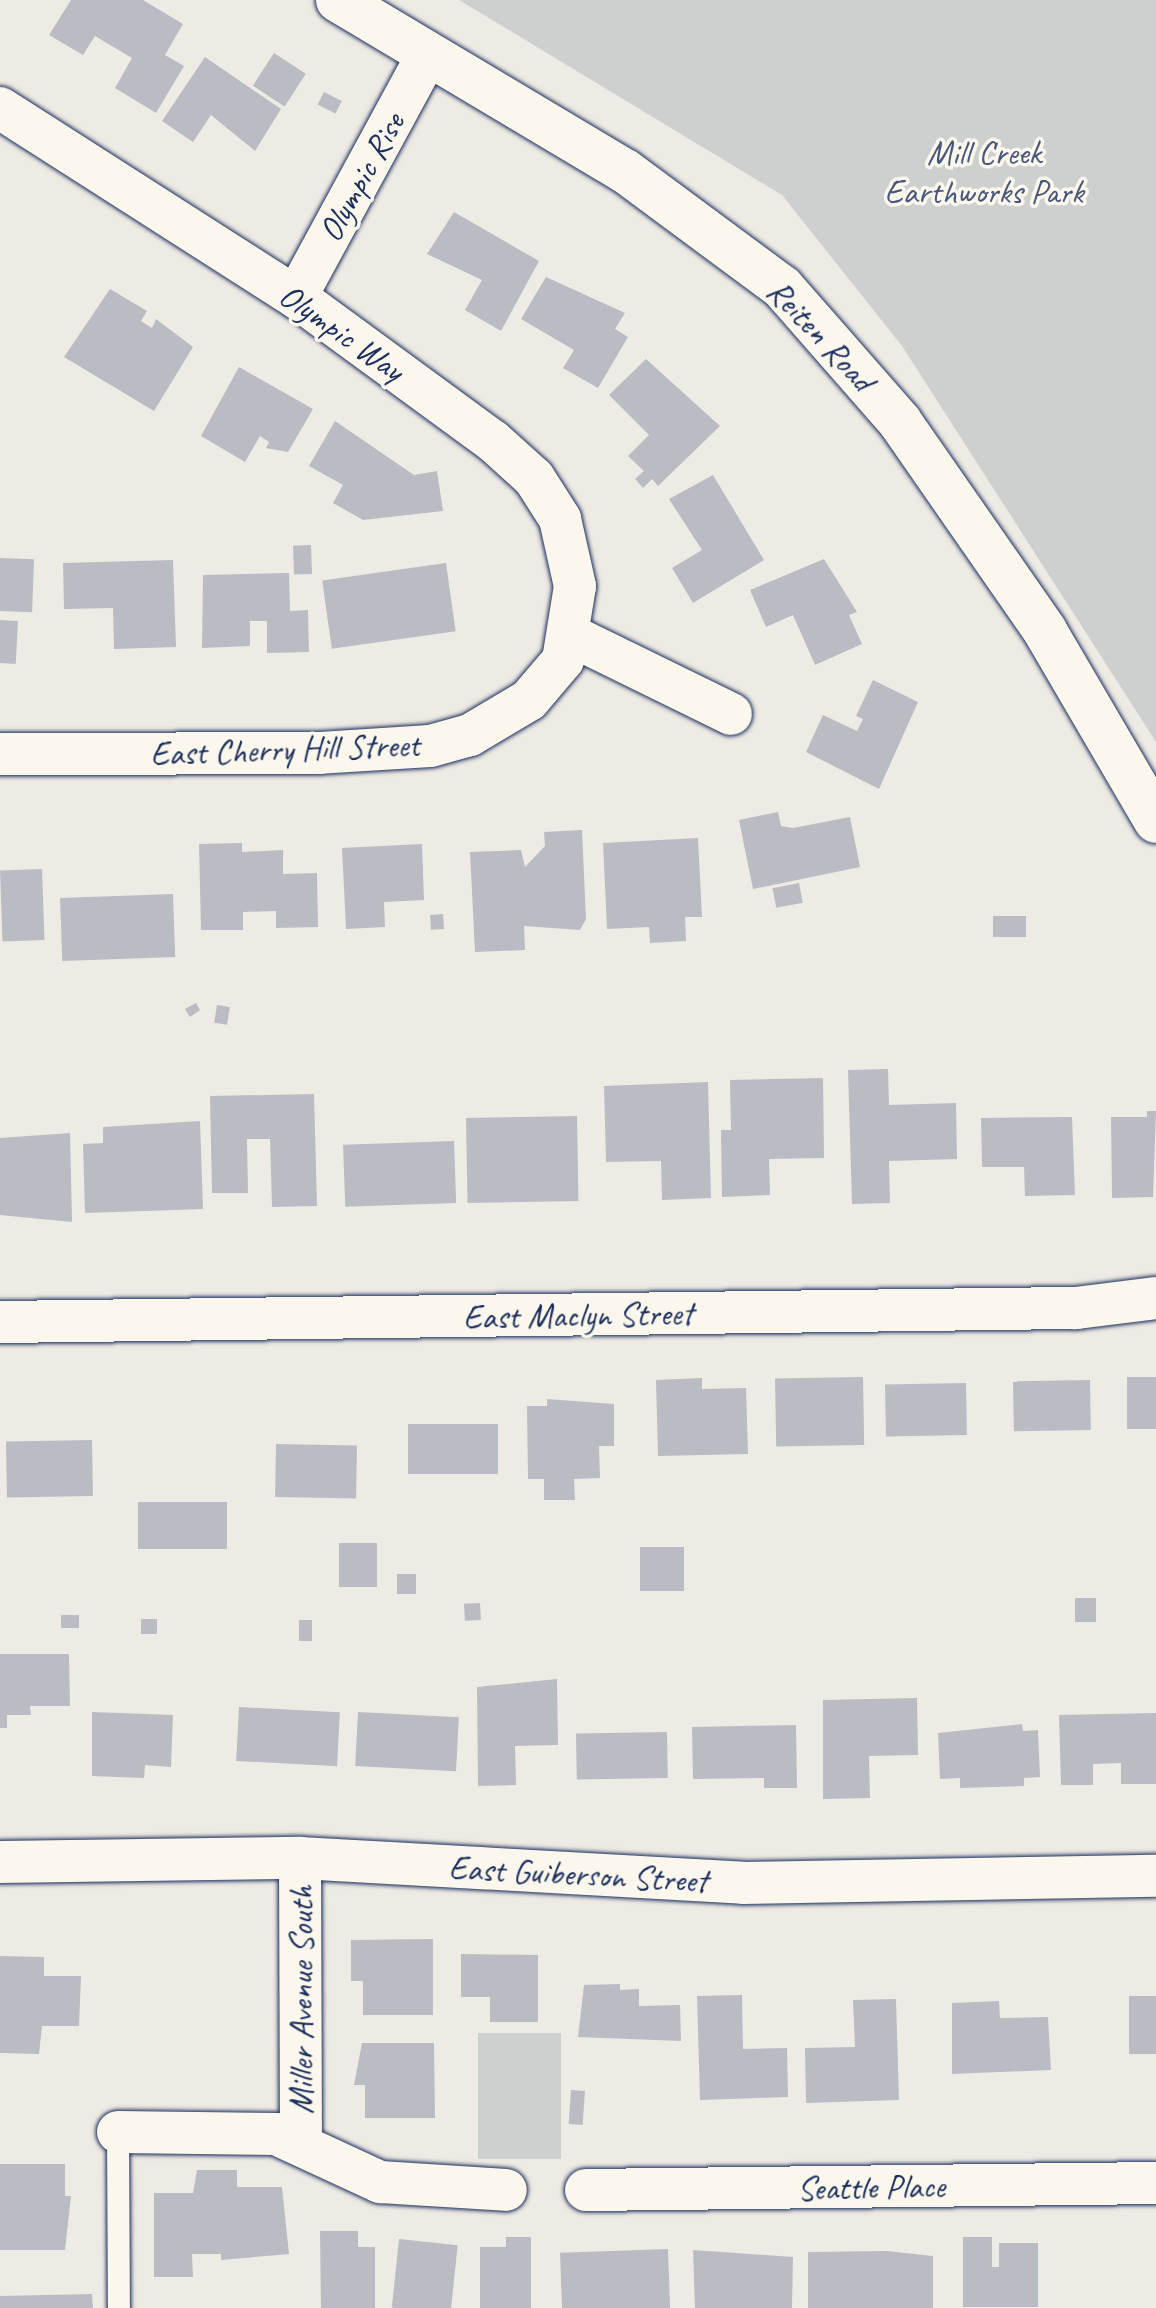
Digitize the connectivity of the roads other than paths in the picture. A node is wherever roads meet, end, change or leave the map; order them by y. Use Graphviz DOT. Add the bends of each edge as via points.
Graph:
graph roads {
  1 [pos="338,0"];
  2 [pos="426,58"];
  3 [pos="0,108"];
  4 [pos="296,297"];
  5 [pos="572,636"];
  6 [pos="731,714"];
  7 [pos="0,754"];
  8 [pos="1156,821"];
  9 [pos="1156,1298"];
  10 [pos="0,1322"];
  11 [pos="300,1858"];
  12 [pos="0,1862"];
  13 [pos="1156,1876"];
  14 [pos="118,2132"];
  15 [pos="301,2141"];
  16 [pos="1156,2183"];
  17 [pos="506,2190"];
  18 [pos="586,2190"];
  19 [pos="119,2308"];
  1 -- 2 [label="street, Reiten Road"];
  2 -- 4 [label="street, Olympic Rise"];
  2 -- 8 [label="street, Reiten Road" via="625,171 782,287 900,422 1045,631"];
  3 -- 4 [label="street, Olympic Way"];
  4 -- 5 [label="street, Olympic Way" via="534,478 569,546"];
  5 -- 6 [label="street"];
  5 -- 7 [label="street, East Cherry Hill Street" via="529,700 470,735 430,746"];
  9 -- 10 [label="street, East Maclyn Street" via="1076,1308"];
  11 -- 12 [label="street, East Guiberson Street"];
  11 -- 13 [label="street, East Guiberson Street" via="743,1883"];
  11 -- 15 [label="street, Miller Avenue South"];
  14 -- 15 [label="street" via="250,2131"];
  14 -- 19 [label="lane"];
  15 -- 17 [label="street" via="380,2182"];
  16 -- 18 [label="street, Seattle Place"];
}
